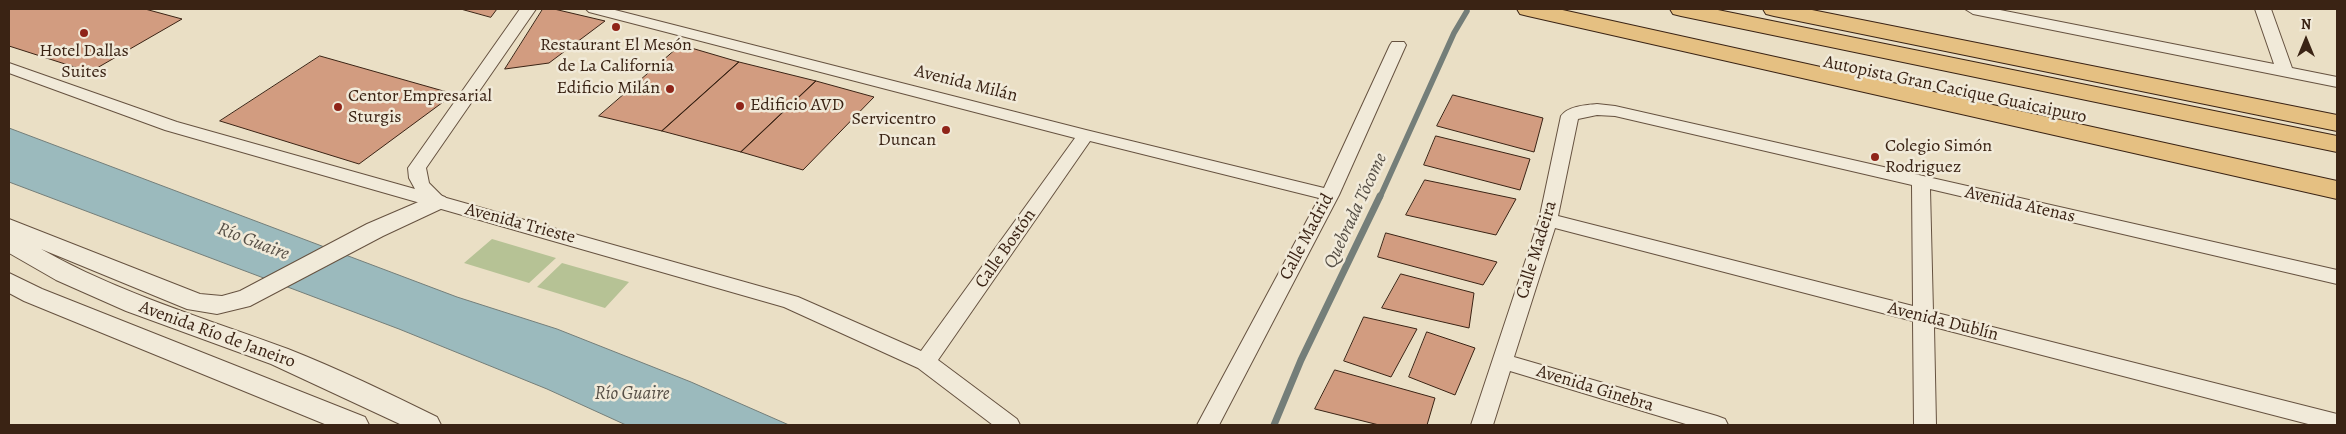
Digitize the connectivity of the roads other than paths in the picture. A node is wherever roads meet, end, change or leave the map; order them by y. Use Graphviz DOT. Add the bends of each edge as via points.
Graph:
graph roads {
  1 [pos="528,9"];
  2 [pos="594,9"];
  3 [pos="1528,9"];
  4 [pos="1573,9"];
  5 [pos="1681,9"];
  6 [pos="1774,9"];
  7 [pos="1973,9"];
  8 [pos="2262,9"];
  9 [pos="1897,32"];
  10 [pos="1398,45"];
  11 [pos="9,68"];
  12 [pos="2285,72"];
  13 [pos="2337,82"];
  14 [pos="1614,111"];
  15 [pos="2337,116"];
  16 [pos="2337,123"];
  17 [pos="1086,135"];
  18 [pos="2337,144"];
  19 [pos="2337,171"];
  20 [pos="1921,182"];
  21 [pos="2337,190"];
  22 [pos="1330,195"];
  23 [pos="437,202"];
  24 [pos="1548,220"];
  25 [pos="9,227"];
  26 [pos="9,242"];
  27 [pos="2337,277"];
  28 [pos="9,282"];
  29 [pos="1922,316"];
  30 [pos="1502,361"];
  31 [pos="925,362"];
  32 [pos="2337,423"];
  33 [pos="355,425"];
  34 [pos="427,425"];
  35 [pos="1010,425"];
  36 [pos="1208,425"];
  37 [pos="1482,425"];
  38 [pos="1717,425"];
  39 [pos="1926,425"];
  1 -- 23 [label="street" via="417,168 416,176 421,187"];
  2 -- 17 [label="street, Avenida Milán"];
  3 -- 21 [label="highway"];
  4 -- 19 [label="highway, Autopista Gran Cacique Guaicaipuro"];
  5 -- 18 [label="highway, Autopista Gran Cacique Guaicaipuro"];
  6 -- 9 [label="highway"];
  7 -- 12 [label="street"];
  8 -- 12 [label="street"];
  9 -- 15 [label="highway"];
  9 -- 16 [label="highway"];
  10 -- 22 [label="street, Calle Madrid"];
  11 -- 23 [label="street, Avenida Trieste" via="171,126"];
  12 -- 13 [label="street"];
  14 -- 20 [label="street, Avenida Atenas"];
  14 -- 24 [label="street, Calle Madeira" via="1596,108 1570,116"];
  17 -- 22 [label="street, Avenida Milán"];
  17 -- 31 [label="street, Calle Bostón"];
  20 -- 27 [label="street, Avenida Atenas"];
  20 -- 29 [label="street"];
  22 -- 36 [label="street, Calle Madrid"];
  23 -- 25 [label="street" via="375,230 248,297 216,306 196,303"];
  23 -- 31 [label="street, Avenida Trieste" via="791,302"];
  24 -- 29 [label="street, Avenida Dublín"];
  24 -- 30 [label="street, Calle Madeira"];
  26 -- 34 [label="street, Avenida Río de Janeiro" via="82,282 280,358"];
  28 -- 33 [label="street, Avenida Río de Janeiro" via="32,295"];
  29 -- 32 [label="street, Avenida Dublín"];
  29 -- 39 [label="street"];
  30 -- 37 [label="street, Calle Madeira"];
  30 -- 38 [label="street, Avenida Ginebra"];
  31 -- 35 [label="street, Avenida Trieste"];
}
